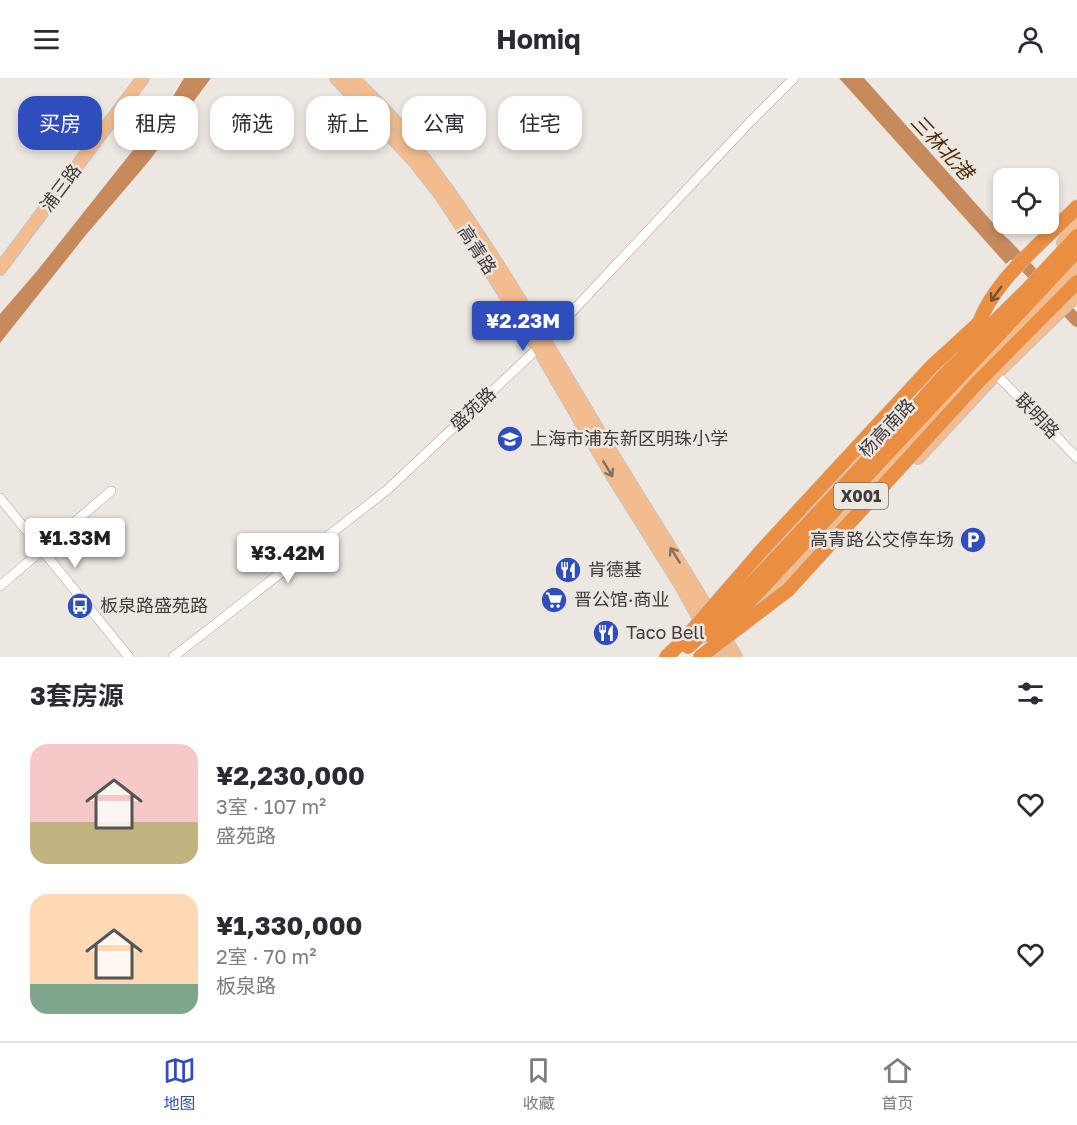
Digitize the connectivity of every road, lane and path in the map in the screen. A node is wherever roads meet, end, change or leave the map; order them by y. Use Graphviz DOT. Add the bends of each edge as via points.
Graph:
graph roads {
  1 [pos="143,78"];
  2 [pos="336,78"];
  3 [pos="353,78"];
  4 [pos="794,78"];
  5 [pos="1076,212"];
  6 [pos="1077,227"];
  7 [pos="1077,236"];
  8 [pos="1063,243"];
  9 [pos="1077,251"];
  10 [pos="1074,262"];
  11 [pos="0,269"];
  12 [pos="1052,272"];
  13 [pos="1077,282"];
  14 [pos="1076,296"];
  15 [pos="1036,302"];
  16 [pos="979,324"];
  17 [pos="1036,335"];
  18 [pos="542,344"];
  19 [pos="1003,345"];
  20 [pos="955,354"];
  21 [pos="937,371"];
  22 [pos="996,374"];
  23 [pos="1077,458"];
  24 [pos="869,466"];
  25 [pos="111,491"];
  26 [pos="0,498"];
  27 [pos="43,550"];
  28 [pos="0,586"];
  29 [pos="709,610"];
  30 [pos="715,644"];
  31 [pos="129,657"];
  32 [pos="173,657"];
  33 [pos="666,657"];
  34 [pos="676,657"];
  35 [pos="696,657"];
  36 [pos="736,657"];
  1 -- 11 [label="main road, 浦三路"];
  2 -- 18 [label="main road, 高青路" via="403,148 442,197"];
  3 -- 18 [label="main road, 高青路" via="401,129 450,195"];
  4 -- 18 [label="street, 盛苑路"];
  5 -- 8 [label="main road, 杨高南路 / X001"];
  5 -- 16 [label="highway, X001, one-way" via="1012,273"];
  6 -- 8 [label="main road, 杨高南路 / X001"];
  7 -- 12 [label="highway, 杨高南路 / X001"];
  8 -- 12 [label="main road, 杨高南路 / X001"];
  9 -- 10 [label="highway, 杨高南路 / X001"];
  10 -- 12 [label="highway, 杨高南路 / X001"];
  12 -- 15 [label="highway, 杨高南路 / X001"];
  13 -- 15 [label="highway, X001"];
  14 -- 15 [label="main road, X001"];
  15 -- 16 [label="main road, 杨高南路 / X001"];
  15 -- 17 [label="main road, X001"];
  15 -- 19 [label="highway, 杨高南路 / X001"];
  15 -- 19 [label="highway, X001"];
  15 -- 20 [label="highway, 杨高南路 / X001"];
  16 -- 20 [label="highway, 杨高南路"];
  16 -- 21 [label="main road, 杨高南路 / X001"];
  17 -- 19 [label="main road, 杨高南路"];
  17 -- 22 [label="main road, X001"];
  29 -- 18 [label="main road, 高青路, one-way"];
  18 -- 30 [label="main road, 高青路, one-way" via="610,472"];
  18 -- 32 [label="street, 盛苑路" via="387,490"];
  19 -- 24 [label="highway, 杨高南路 / X001"];
  19 -- 30 [label="main road, 杨高南路 / X001" via="783,581"];
  19 -- 35 [label="highway, 杨高南路 / X001, bridge" via="977,383 788,590"];
  20 -- 21 [label="main road, 杨高南路 / X001"];
  20 -- 24 [label="highway, 杨高南路 / X001"];
  20 -- 33 [label="highway, 杨高南路 / X001, bridge" via="917,383"];
  21 -- 29 [label="main road, 杨高南路 / X001"];
  21 -- 29 [label="main road, 杨高南路 / X001" via="909,386"];
  22 -- 23 [label="street, 联明路"];
  22 -- 30 [label="main road, 杨高南路 / X001" via="788,596 741,634"];
  24 -- 34 [label="highway, 杨高南路 / X001, bridge"];
  24 -- 35 [label="highway, 杨高南路 / X001, bridge"];
  25 -- 27 [label="street"];
  26 -- 27 [label="street"];
  27 -- 28 [label="street"];
  27 -- 31 [label="street"];
  29 -- 30 [label="main road, 高青路"];
  29 -- 30 [label="main road"];
  30 -- 34 [label="main road, 杨高南路 / X001"];
  30 -- 35 [label="main road, 杨高南路"];
  30 -- 35 [label="main road"];
  30 -- 36 [label="main road, 高青路"];
}
